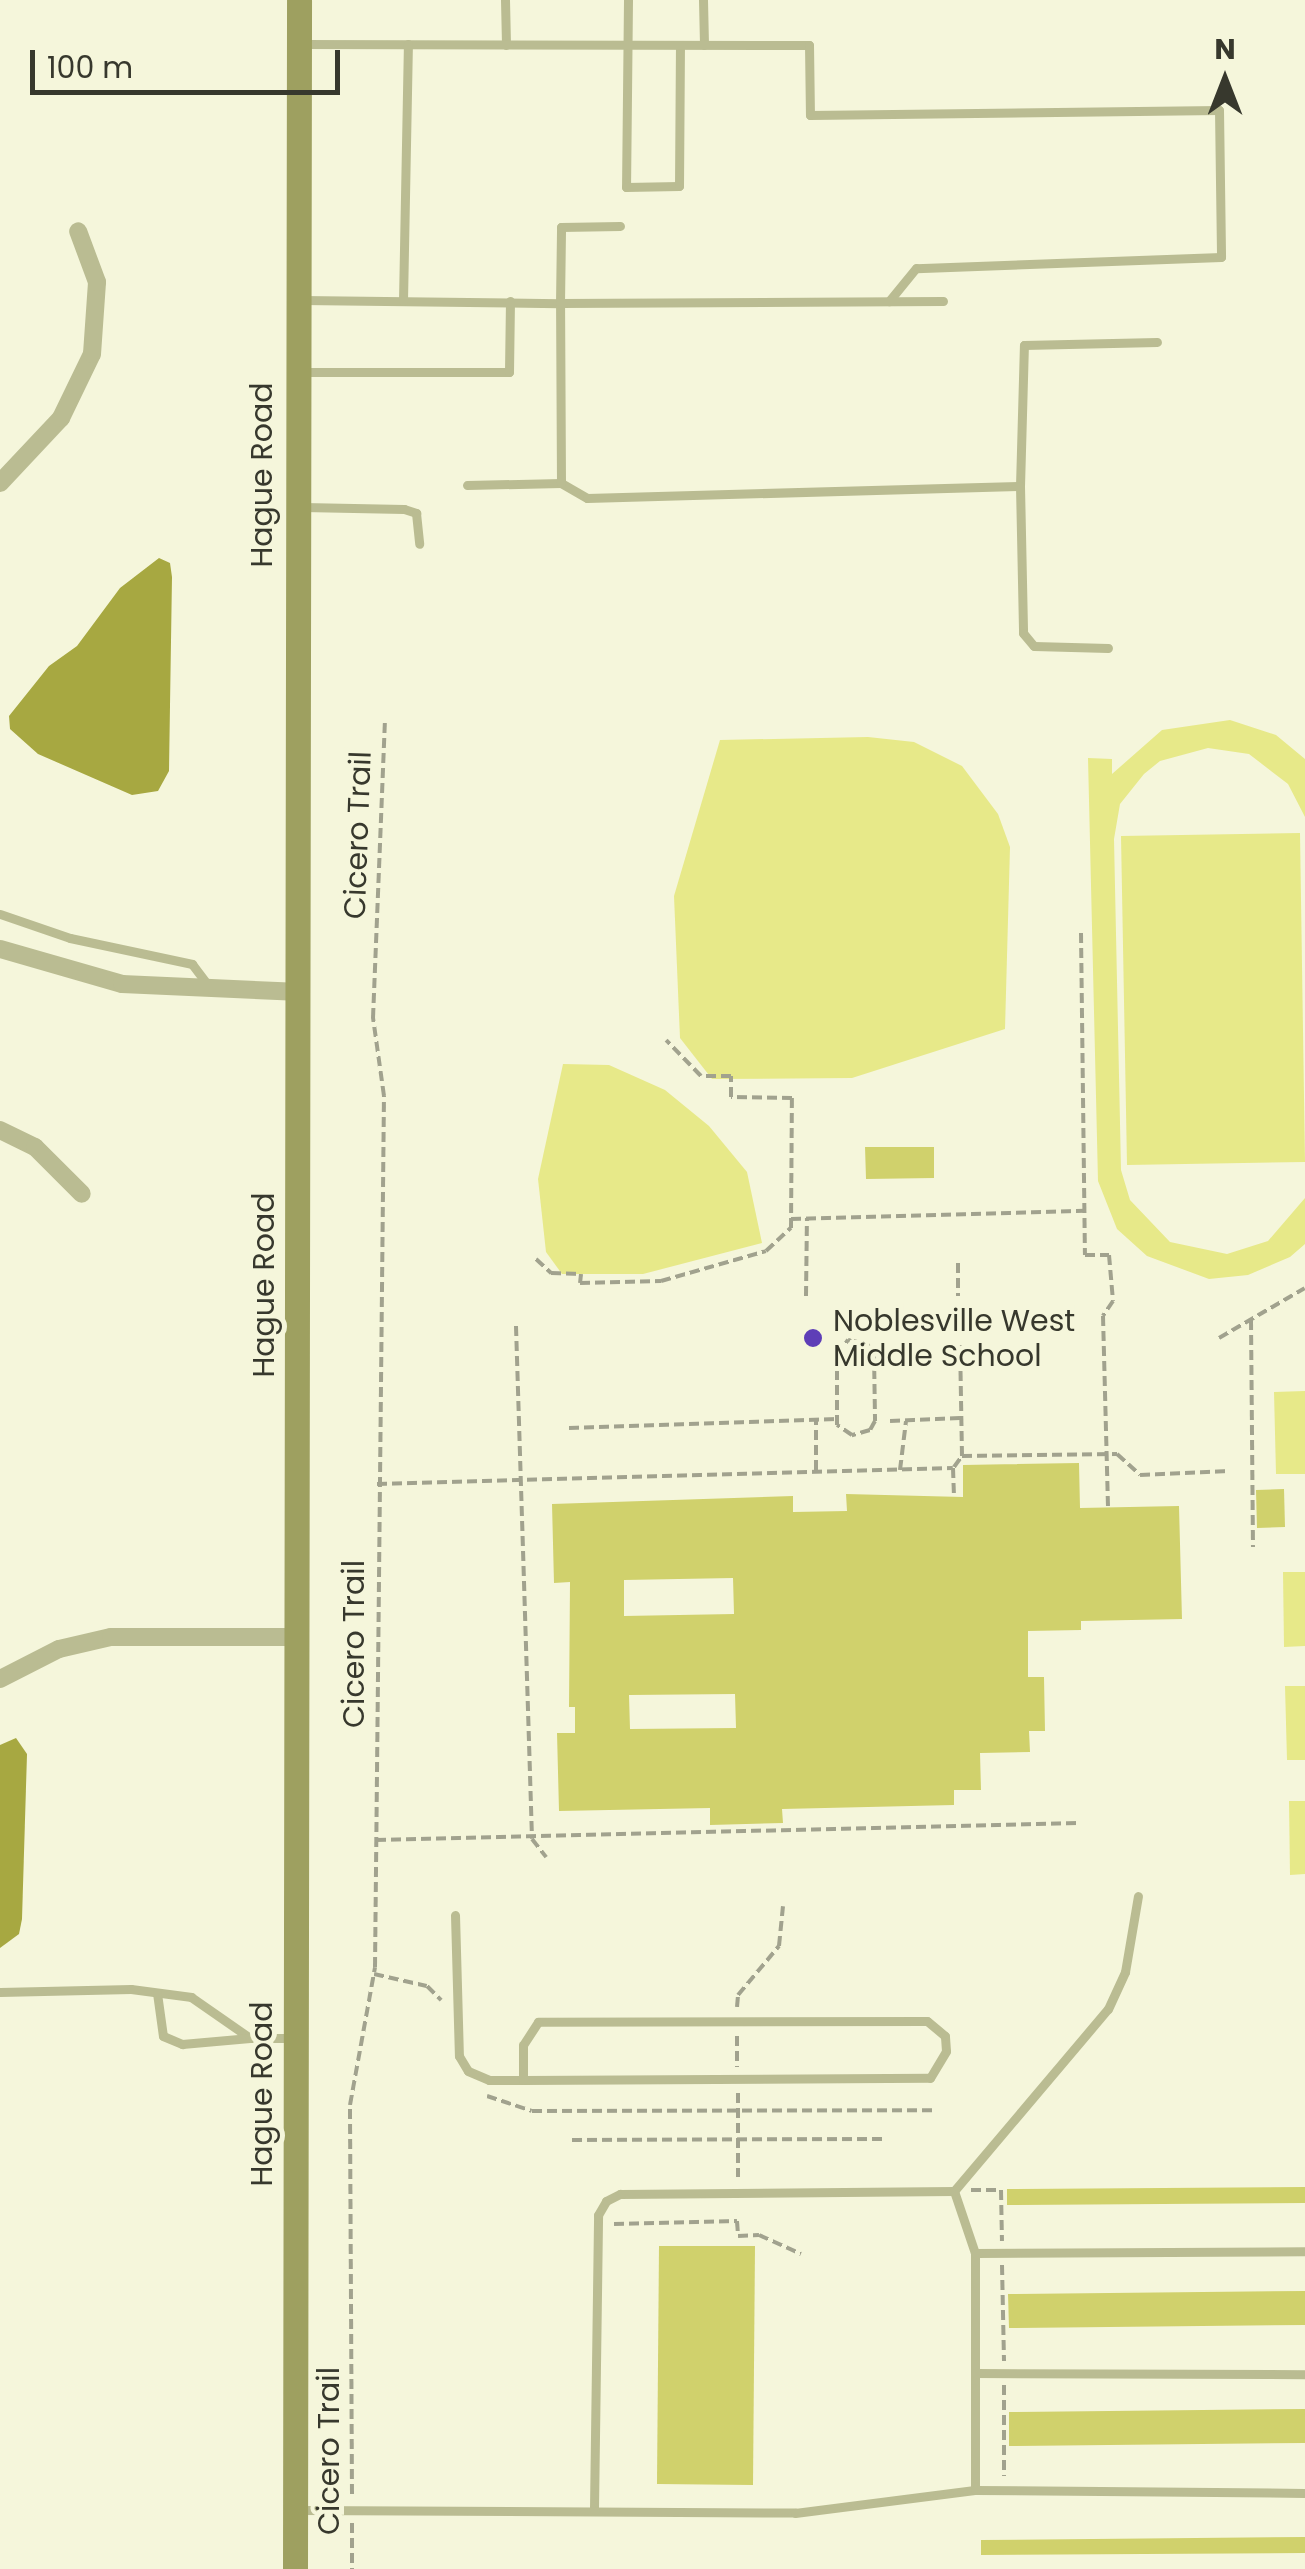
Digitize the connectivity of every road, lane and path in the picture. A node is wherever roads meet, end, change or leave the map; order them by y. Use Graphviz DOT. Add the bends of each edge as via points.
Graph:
graph roads {
  1 [pos="298,0"];
  2 [pos="506,0"];
  3 [pos="628,0"];
  4 [pos="703,0"];
  5 [pos="299,44"];
  6 [pos="408,44"];
  7 [pos="704,45"];
  8 [pos="506,46"];
  9 [pos="680,46"];
  10 [pos="627,47"];
  11 [pos="620,226"];
  12 [pos="78,231"];
  13 [pos="295,300"];
  14 [pos="402,301"];
  15 [pos="510,301"];
  16 [pos="889,301"];
  17 [pos="943,301"];
  18 [pos="560,304"];
  19 [pos="1157,342"];
  20 [pos="295,372"];
  21 [pos="0,483"];
  22 [pos="561,483"];
  23 [pos="468,485"];
  24 [pos="1020,486"];
  25 [pos="295,506"];
  26 [pos="419,544"];
  27 [pos="1108,648"];
  28 [pos="385,718"];
  29 [pos="0,914"];
  30 [pos="1081,933"];
  31 [pos="0,949"];
  32 [pos="212,992"];
  33 [pos="296,992"];
  34 [pos="666,1040"];
  35 [pos="0,1130"];
  36 [pos="82,1194"];
  37 [pos="1084,1211"];
  38 [pos="791,1218"];
  39 [pos="807,1218"];
  40 [pos="536,1258"];
  41 [pos="958,1263"];
  42 [pos="1305,1288"];
  43 [pos="806,1296"];
  44 [pos="958,1296"];
  45 [pos="1251,1320"];
  46 [pos="516,1326"];
  47 [pos="1218,1338"];
  48 [pos="960,1345"];
  49 [pos="962,1418"];
  50 [pos="837,1419"];
  51 [pos="816,1420"];
  52 [pos="890,1421"];
  53 [pos="906,1421"];
  54 [pos="569,1428"];
  55 [pos="1105,1454"];
  56 [pos="962,1456"];
  57 [pos="953,1468"];
  58 [pos="900,1470"];
  59 [pos="1230,1471"];
  60 [pos="816,1472"];
  61 [pos="522,1480"];
  62 [pos="376,1484"];
  63 [pos="954,1498"];
  64 [pos="1108,1507"];
  65 [pos="1252,1546"];
  66 [pos="297,1636"];
  67 [pos="0,1678"];
  68 [pos="1078,1823"];
  69 [pos="376,1840"];
  70 [pos="532,1840"];
  71 [pos="546,1857"];
  72 [pos="1138,1896"];
  73 [pos="783,1906"];
  74 [pos="455,1915"];
  75 [pos="0,1992"];
  76 [pos="157,1992"];
  77 [pos="738,2007"];
  78 [pos="738,2035"];
  79 [pos="250,2038"];
  80 [pos="295,2038"];
  81 [pos="738,2067"];
  82 [pos="522,2080"];
  83 [pos="738,2092"];
  84 [pos="884,2139"];
  85 [pos="572,2140"];
  86 [pos="738,2141"];
  87 [pos="738,2177"];
  88 [pos="954,2191"];
  89 [pos="597,2224"];
  90 [pos="1002,2232"];
  91 [pos="1305,2250"];
  92 [pos="974,2253"];
  93 [pos="801,2254"];
  94 [pos="975,2373"];
  95 [pos="1305,2374"];
  96 [pos="976,2490"];
  97 [pos="1305,2494"];
  98 [pos="594,2508"];
  99 [pos="352,2509"];
  100 [pos="295,2510"];
  101 [pos="295,2569"];
  102 [pos="352,2569"];
  1 -- 5 [label="main road, Hague Road"];
  2 -- 8 [label="lane"];
  3 -- 10 [label="lane"];
  4 -- 7 [label="lane"];
  5 -- 6 [label="lane"];
  5 -- 13 [label="main road, Hague Road"];
  6 -- 8 [label="lane"];
  6 -- 14 [label="lane"];
  7 -- 9 [label="lane"];
  7 -- 16 [label="lane" via="809,45 810,116 1220,110 1221,257 916,268"];
  8 -- 10 [label="lane"];
  9 -- 10 [label="lane"];
  9 -- 10 [label="lane" via="679,186 626,186"];
  11 -- 18 [label="lane" via="561,226"];
  12 -- 21 [label="street" via="97,282 92,354 61,418"];
  13 -- 14 [label="lane"];
  13 -- 20 [label="main road, Hague Road"];
  14 -- 15 [label="lane"];
  15 -- 18 [label="lane"];
  15 -- 20 [label="lane" via="509,372"];
  16 -- 17 [label="lane"];
  16 -- 18 [label="lane"];
  18 -- 22 [label="lane"];
  19 -- 24 [label="lane" via="1024,345"];
  20 -- 25 [label="main road, Hague Road"];
  22 -- 23 [label="lane"];
  22 -- 24 [label="lane" via="588,498"];
  24 -- 27 [label="lane" via="1023,633 1034,646"];
  25 -- 26 [label="lane" via="404,509 416,514"];
  25 -- 33 [label="main road, Hague Road"];
  28 -- 62 [label="path, Cicero Trail" via="372,1018 384,1096"];
  29 -- 32 [label="lane" via="70,938 192,964 203,970"];
  30 -- 37 [label="path"];
  31 -- 32 [label="street" via="122,984"];
  32 -- 33 [label="street"];
  33 -- 66 [label="main road, Hague Road"];
  34 -- 38 [label="path" via="700,1076 730,1076 731,1097 792,1098"];
  35 -- 36 [label="street" via="35,1147"];
  37 -- 39 [label="path"];
  37 -- 55 [label="path" via="1085,1255 1109,1256"];
  38 -- 39 [label="path"];
  38 -- 40 [label="path" via="791,1228 766,1251 661,1281 580,1283 581,1274 551,1273"];
  39 -- 43 [label="path"];
  41 -- 44 [label="path"];
  42 -- 45 [label="path"];
  45 -- 47 [label="path"];
  45 -- 65 [label="path"];
  46 -- 61 [label="path"];
  48 -- 49 [label="path"];
  49 -- 53 [label="path"];
  49 -- 56 [label="path"];
  50 -- 50 [label="path" via="842,1432 852,1435 870,1430 875,1421 874,1354 858,1340 848,1340 837,1355"];
  50 -- 51 [label="path"];
  51 -- 54 [label="path"];
  51 -- 60 [label="path"];
  52 -- 53 [label="path"];
  53 -- 58 [label="path"];
  55 -- 56 [label="path"];
  55 -- 59 [label="path" via="1125,1458 1130,1472 1140,1475"];
  55 -- 64 [label="path"];
  56 -- 57 [label="path"];
  57 -- 58 [label="path"];
  57 -- 63 [label="path"];
  58 -- 60 [label="path"];
  60 -- 61 [label="path"];
  61 -- 62 [label="path"];
  61 -- 70 [label="path"];
  62 -- 69 [label="path, Cicero Trail"];
  66 -- 67 [label="street" via="111,1637 58,1649"];
  66 -- 80 [label="main road, Hague Road"];
  68 -- 70 [label="path"];
  69 -- 70 [label="path"];
  69 -- 99 [label="path, Cicero Trail" via="375,1967 350,2105"];
  70 -- 71 [label="path"];
  72 -- 88 [label="lane" via="1125,1972 1108,2009"];
  73 -- 77 [label="path" via="779,1946 738,1995"];
  74 -- 82 [label="lane" via="460,2056 468,2071 489,2080"];
  75 -- 76 [label="lane"];
  76 -- 79 [label="lane" via="191,1997"];
  76 -- 79 [label="lane" via="163,2036 182,2044"];
  78 -- 81 [label="path"];
  79 -- 80 [label="lane"];
  80 -- 100 [label="main road, Hague Road"];
  82 -- 82 [label="lane" via="930,2078 946,2051 945,2036 928,2021 538,2022 522,2044"];
  83 -- 86 [label="path"];
  84 -- 86 [label="path"];
  85 -- 86 [label="path"];
  86 -- 87 [label="path"];
  88 -- 89 [label="lane" via="620,2194 606,2201"];
  88 -- 90 [label="path" via="1001,2190"];
  88 -- 92 [label="lane"];
  89 -- 93 [label="path" via="738,2220 738,2236 759,2235"];
  89 -- 98 [label="lane"];
  91 -- 92 [label="lane"];
  92 -- 94 [label="lane"];
  94 -- 95 [label="lane"];
  94 -- 96 [label="lane"];
  96 -- 97 [label="lane"];
  96 -- 98 [label="lane" via="795,2514"];
  98 -- 99 [label="lane"];
  99 -- 100 [label="lane"];
  99 -- 102 [label="path, Cicero Trail"];
  100 -- 101 [label="main road, Hague Road"];
}
